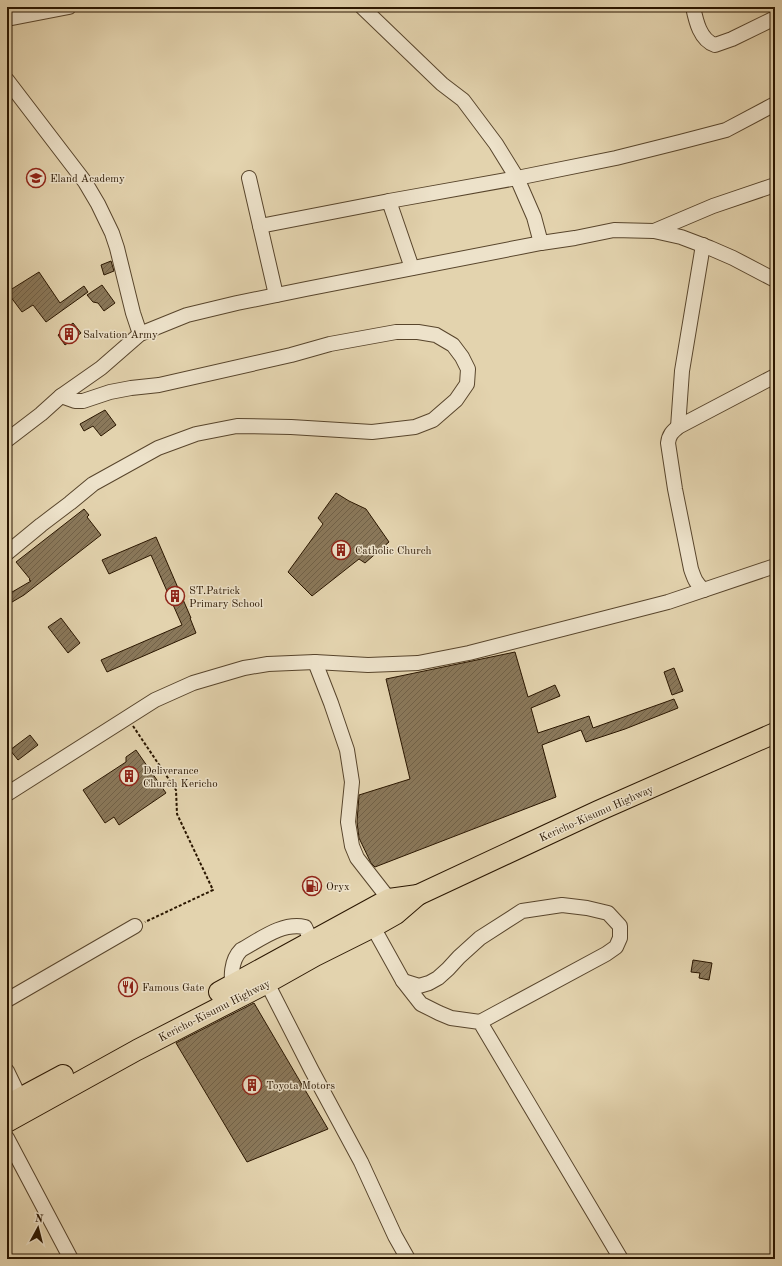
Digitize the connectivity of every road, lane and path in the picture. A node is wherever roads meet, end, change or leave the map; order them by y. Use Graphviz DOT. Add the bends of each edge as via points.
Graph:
graph roads {
  1 [pos="69,7"];
  2 [pos="362,7"];
  3 [pos="693,7"];
  4 [pos="10,15"];
  5 [pos="775,18"];
  6 [pos="7,80"];
  7 [pos="775,104"];
  8 [pos="249,178"];
  9 [pos="517,178"];
  10 [pos="775,185"];
  11 [pos="390,201"];
  12 [pos="260,226"];
  13 [pos="654,231"];
  14 [pos="541,243"];
  15 [pos="703,245"];
  16 [pos="412,268"];
  17 [pos="775,280"];
  18 [pos="276,295"];
  19 [pos="140,334"];
  20 [pos="775,376"];
  21 [pos="62,396"];
  22 [pos="678,427"];
  23 [pos="7,440"];
  24 [pos="7,553"];
  25 [pos="775,566"];
  26 [pos="704,590"];
  27 [pos="315,662"];
  28 [pos="127,717"];
  29 [pos="775,733"];
  30 [pos="7,794"];
  31 [pos="392,907"];
  32 [pos="135,926"];
  33 [pos="373,927"];
  34 [pos="315,948"];
  35 [pos="403,981"];
  36 [pos="267,983"];
  37 [pos="234,992"];
  38 [pos="7,1000"];
  39 [pos="480,1022"];
  40 [pos="7,1071"];
  41 [pos="13,1102"];
  42 [pos="7,1122"];
  43 [pos="7,1138"];
  44 [pos="70,1259"];
  45 [pos="408,1259"];
  46 [pos="621,1259"];
  1 -- 4 [label="street"];
  2 -- 9 [label="street" via="442,84 463,100 496,144"];
  3 -- 5 [label="street" via="701,31 707,41 715,45 732,40"];
  6 -- 19 [label="street" via="85,182 98,204 117,248"];
  7 -- 9 [label="street" via="726,130"];
  8 -- 12 [label="street"];
  9 -- 11 [label="street"];
  9 -- 14 [label="street" via="534,217"];
  10 -- 13 [label="street" via="713,206"];
  11 -- 12 [label="street"];
  11 -- 16 [label="street"];
  12 -- 18 [label="street"];
  13 -- 14 [label="street" via="614,230"];
  13 -- 15 [label="street" via="681,236"];
  14 -- 16 [label="street"];
  15 -- 17 [label="street"];
  15 -- 22 [label="street" via="682,371"];
  16 -- 18 [label="street"];
  18 -- 19 [label="street" via="187,316"];
  19 -- 21 [label="street" via="101,368"];
  20 -- 22 [label="street"];
  21 -- 23 [label="street"];
  21 -- 24 [label="street" via="83,401 110,392 159,386 330,344 396,332 436,335 453,345 468,369 467,384 456,400 433,420 415,427 372,432 237,426 196,434 158,448 94,484"];
  22 -- 26 [label="street" via="670,435 668,443 675,489 691,569 695,581"];
  25 -- 26 [label="street"];
  26 -- 27 [label="street" via="532,638 418,663 368,665"];
  27 -- 28 [label="street" via="244,668 193,683 155,700"];
  27 -- 31 [label="street" via="347,750 352,782 348,822 352,846 357,858"];
  28 -- 30 [label="street"];
  28 -- 32 [label="path" via="176,790 177,814 213,890"];
  29 -- 31 [label="highway, Kericho-Kisumu Highway" via="598,811"];
  31 -- 33 [label="highway, Kericho-Kisumu Highway"];
  31 -- 34 [label="highway, Kericho-Kisumu Highway"];
  32 -- 38 [label="street"];
  33 -- 34 [label="highway, Kericho-Kisumu Highway"];
  33 -- 35 [label="street"];
  34 -- 36 [label="highway, Kericho-Kisumu Highway"];
  34 -- 37 [label="highway, Kericho-Kisumu Highway"];
  34 -- 37 [label="street" via="305,927 288,926 277,930 238,954 233,964"];
  35 -- 39 [label="street" via="421,1004 452,1018"];
  35 -- 39 [label="street" via="419,986 438,978 480,938 522,911 562,905 587,908 608,913 620,926 620,938 616,947 606,954"];
  36 -- 37 [label="highway, Kericho-Kisumu Highway"];
  36 -- 45 [label="street" via="361,1162"];
  37 -- 41 [label="highway, Kericho-Kisumu Highway"];
  37 -- 42 [label="highway, Kericho-Kisumu Highway" via="137,1050"];
  39 -- 46 [label="street"];
  40 -- 41 [label="street"];
  43 -- 44 [label="street"];
}
